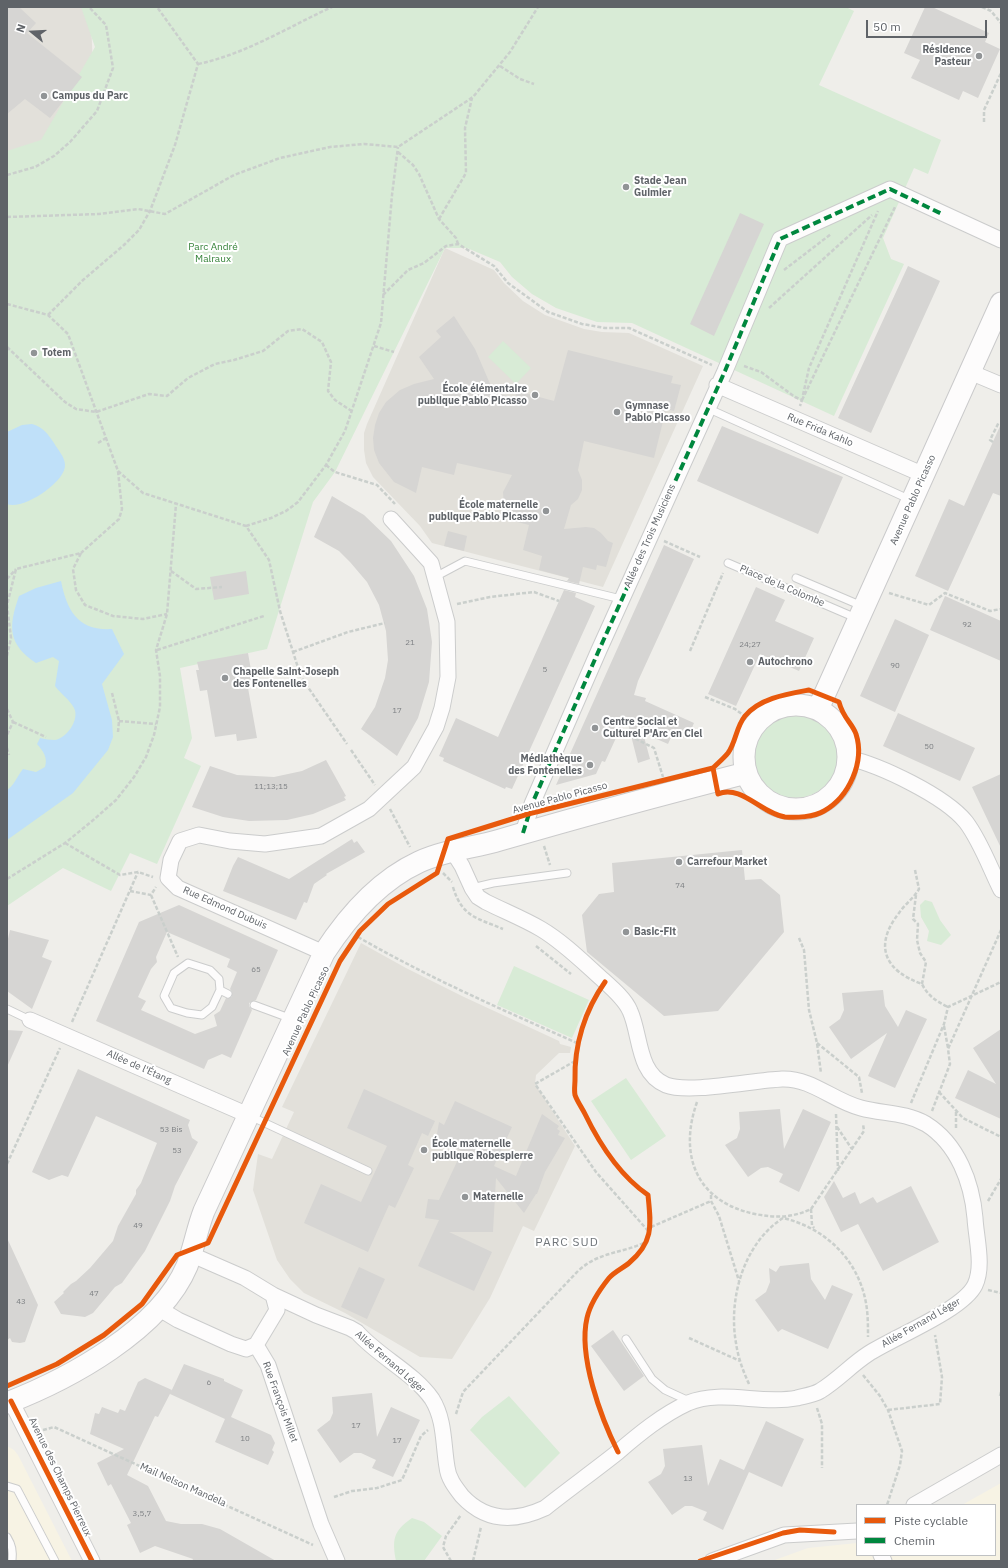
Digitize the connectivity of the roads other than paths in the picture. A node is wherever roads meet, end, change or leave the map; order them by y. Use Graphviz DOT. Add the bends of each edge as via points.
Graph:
graph roads {
  1 [pos="1001,240"];
  2 [pos="1001,303"];
  3 [pos="970,372"];
  4 [pos="717,385"];
  5 [pos="1001,385"];
  6 [pos="707,408"];
  7 [pos="924,475"];
  8 [pos="913,501"];
  9 [pos="391,519"];
  10 [pos="728,563"];
  11 [pos="435,577"];
  12 [pos="796,578"];
  13 [pos="621,599"];
  14 [pos="861,613"];
  15 [pos="818,709"];
  16 [pos="848,758"];
  17 [pos="746,773"];
  18 [pos="523,833"];
  19 [pos="448,851"];
  20 [pos="567,873"];
  21 [pos="472,888"];
  22 [pos="1001,890"];
  23 [pos="324,953"];
  24 [pos="220,990"];
  25 [pos="228,994"];
  26 [pos="254,1005"];
  27 [pos="7,1009"];
  28 [pos="292,1019"];
  29 [pos="30,1020"];
  30 [pos="248,1115"];
  31 [pos="368,1171"];
  32 [pos="190,1254"];
  33 [pos="273,1295"];
  34 [pos="158,1308"];
  35 [pos="626,1339"];
  36 [pos="256,1345"];
  37 [pos="9,1402"];
  38 [pos="691,1402"];
  39 [pos="1001,1455"];
  40 [pos="7,1486"];
  41 [pos="916,1504"];
  42 [pos="856,1531"];
  43 [pos="7,1537"];
  44 [pos="336,1558"];
  45 [pos="12,1561"];
  46 [pos="54,1561"];
  47 [pos="92,1561"];
  48 [pos="712,1561"];
  1 -- 4 [label="street, Allée des Trois Musiciens" via="890,189 780,239"];
  2 -- 3 [label="street, Avenue Pablo Picasso"];
  3 -- 5 [label="street"];
  3 -- 7 [label="street, Avenue Pablo Picasso"];
  4 -- 6 [label="street, Allée des Trois Musiciens"];
  4 -- 7 [label="street, Rue Frida Kahlo"];
  6 -- 8 [label="lane"];
  6 -- 13 [label="street, Allée des Trois Musiciens"];
  7 -- 8 [label="street, Avenue Pablo Picasso"];
  8 -- 14 [label="street, Avenue Pablo Picasso"];
  9 -- 11 [label="street, Rue Edmond Dubuis" via="431,563"];
  10 -- 14 [label="lane, Place de la Colombe"];
  11 -- 13 [label="lane" via="465,561"];
  11 -- 23 [label="street, Rue Edmond Dubuis" via="447,622 448,677 436,728 414,767 369,809 321,836 265,844 199,835 180,841 171,860 168,878 178,888"];
  12 -- 14 [label="lane"];
  13 -- 18 [label="street, Allée des Trois Musiciens" via="530,811"];
  14 -- 15 [label="street, Avenue Pablo Picasso"];
  15 -- 16 [label="street" via="828,715 843,734"];
  15 -- 17 [label="street" via="791,704 748,718 744,750"];
  16 -- 17 [label="street" via="845,776 835,792 821,803 804,809 785,808 768,802 754,789"];
  16 -- 22 [label="street" via="876,767 944,802 965,822 979,844"];
  17 -- 18 [label="street, Avenue Pablo Picasso"];
  18 -- 19 [label="street, Avenue Pablo Picasso" via="495,842"];
  19 -- 21 [label="street, Allée Fernand Léger" via="462,866"];
  19 -- 23 [label="street, Avenue Pablo Picasso" via="418,862 382,886 345,922"];
  20 -- 21 [label="lane"];
  21 -- 38 [label="street, Allée Fernand Léger" via="478,897 486,902 540,928 554,938 616,992 630,1009 644,1061 654,1077 667,1085 689,1088 782,1079 799,1081 821,1088 860,1108 906,1116 926,1125 938,1133 949,1146 965,1173 973,1201 978,1276 974,1287 964,1298 932,1319 868,1354 835,1381 813,1394 792,1399 714,1398"];
  23 -- 28 [label="street, Avenue Pablo Picasso"];
  24 -- 24 [label="lane" via="219,979 210,970 188,963 174,973 164,996 172,1008 202,1015 212,1007"];
  24 -- 25 [label="lane"];
  26 -- 28 [label="lane"];
  27 -- 29 [label="lane"];
  28 -- 30 [label="street, Avenue Pablo Picasso"];
  29 -- 30 [label="street, Allée de l'Étang"];
  30 -- 31 [label="lane"];
  30 -- 32 [label="street, Avenue Pablo Picasso" via="198,1225"];
  32 -- 33 [label="street, Allée Fernand Léger" via="245,1278"];
  32 -- 34 [label="street, Avenue Pablo Picasso" via="187,1266"];
  33 -- 36 [label="street" via="277,1310"];
  33 -- 38 [label="street, Allée Fernand Léger" via="357,1332 425,1390 441,1420 446,1467 450,1479 469,1503 496,1516 527,1516 545,1508 637,1435"];
  34 -- 36 [label="street" via="231,1344 246,1349"];
  34 -- 37 [label="street, Avenue Pablo Picasso" via="136,1330 104,1354 70,1374"];
  35 -- 38 [label="lane" via="652,1379 665,1390"];
  36 -- 44 [label="street, Rue François Millet" via="268,1365 308,1486"];
  37 -- 47 [label="street, Avenue des Champs Pierreux" via="30,1434"];
  39 -- 41 [label="street"];
  40 -- 46 [label="lane" via="17,1489"];
  42 -- 48 [label="street" via="784,1535"];
  43 -- 45 [label="lane" via="11,1543"];
}
